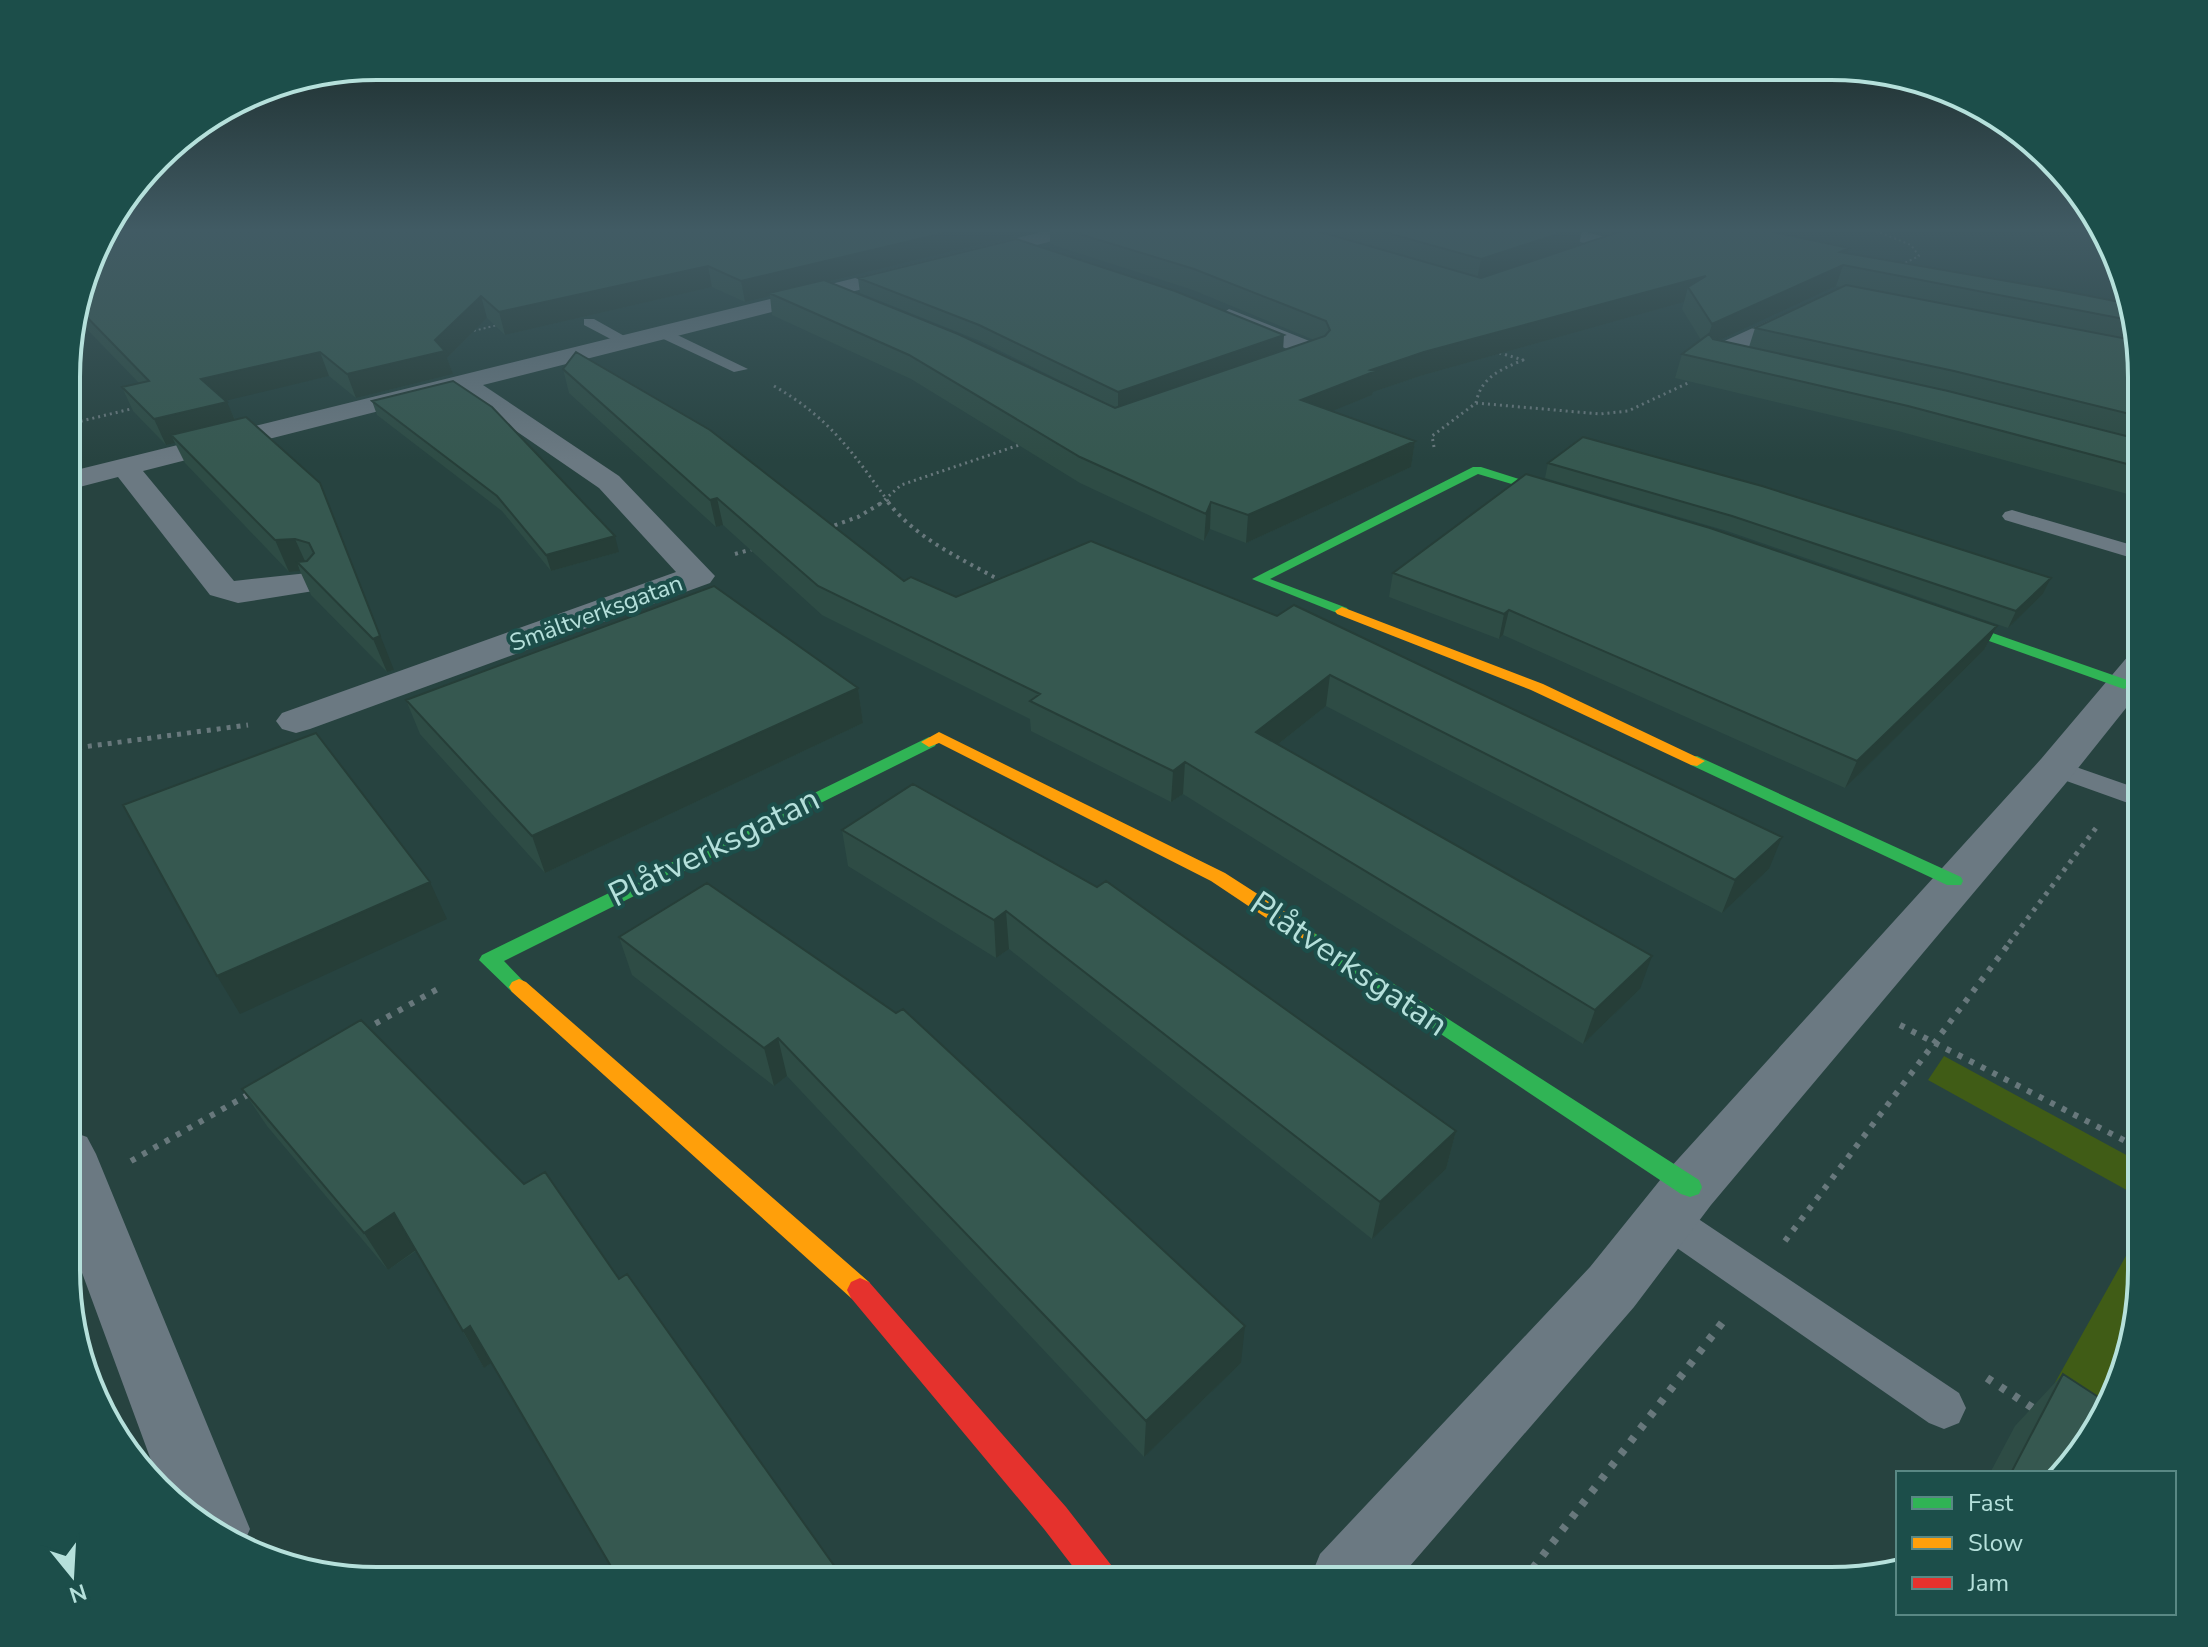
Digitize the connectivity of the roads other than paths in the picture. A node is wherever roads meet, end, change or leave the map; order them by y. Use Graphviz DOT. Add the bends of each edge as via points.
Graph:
graph roads {
  1 [pos="770,306"];
  2 [pos="1815,306"];
  3 [pos="1213,310"];
  4 [pos="589,322"];
  5 [pos="662,333"];
  6 [pos="627,342"];
  7 [pos="1777,368"];
  8 [pos="740,369"];
  9 [pos="1257,372"];
  10 [pos="463,383"];
  11 [pos="125,467"];
  12 [pos="80,478"];
  13 [pos="1596,505"];
  14 [pos="2012,516"];
  15 [pos="2128,551"];
  16 [pos="308,583"];
  17 [pos="1920,612"];
  18 [pos="2128,672"];
  19 [pos="2128,679"];
  20 [pos="296,721"];
  21 [pos="2056,768"];
  22 [pos="2128,795"];
  23 [pos="1954,881"];
  24 [pos="80,1187"];
  25 [pos="1678,1202"];
  26 [pos="1944,1408"];
  27 [pos="207,1514"];
  28 [pos="1093,1567"];
  29 [pos="1360,1567"];
  1 -- 5 [label="street"];
  2 -- 7 [label="street" via="1716,354"];
  3 -- 9 [label="street" via="1313,351"];
  4 -- 6 [label="lane"];
  5 -- 6 [label="street"];
  5 -- 8 [label="lane"];
  6 -- 10 [label="street"];
  10 -- 11 [label="street"];
  10 -- 20 [label="street, Smältverksgatan" via="609,482 698,576"];
  11 -- 12 [label="street"];
  11 -- 16 [label="street" via="222,588 238,593"];
  13 -- 23 [label="street" via="1477,470 1259,579 1537,687"];
  14 -- 15 [label="lane"];
  17 -- 18 [label="street"];
  19 -- 21 [label="street"];
  21 -- 22 [label="lane"];
  21 -- 23 [label="street"];
  23 -- 25 [label="street"];
  24 -- 27 [label="street"];
  25 -- 26 [label="lane" via="1757,1278"];
  25 -- 28 [label="street, Plåtverksgatan" via="1218,877 939,737 489,960 853,1282"];
  25 -- 29 [label="street" via="1612,1287"];
}
